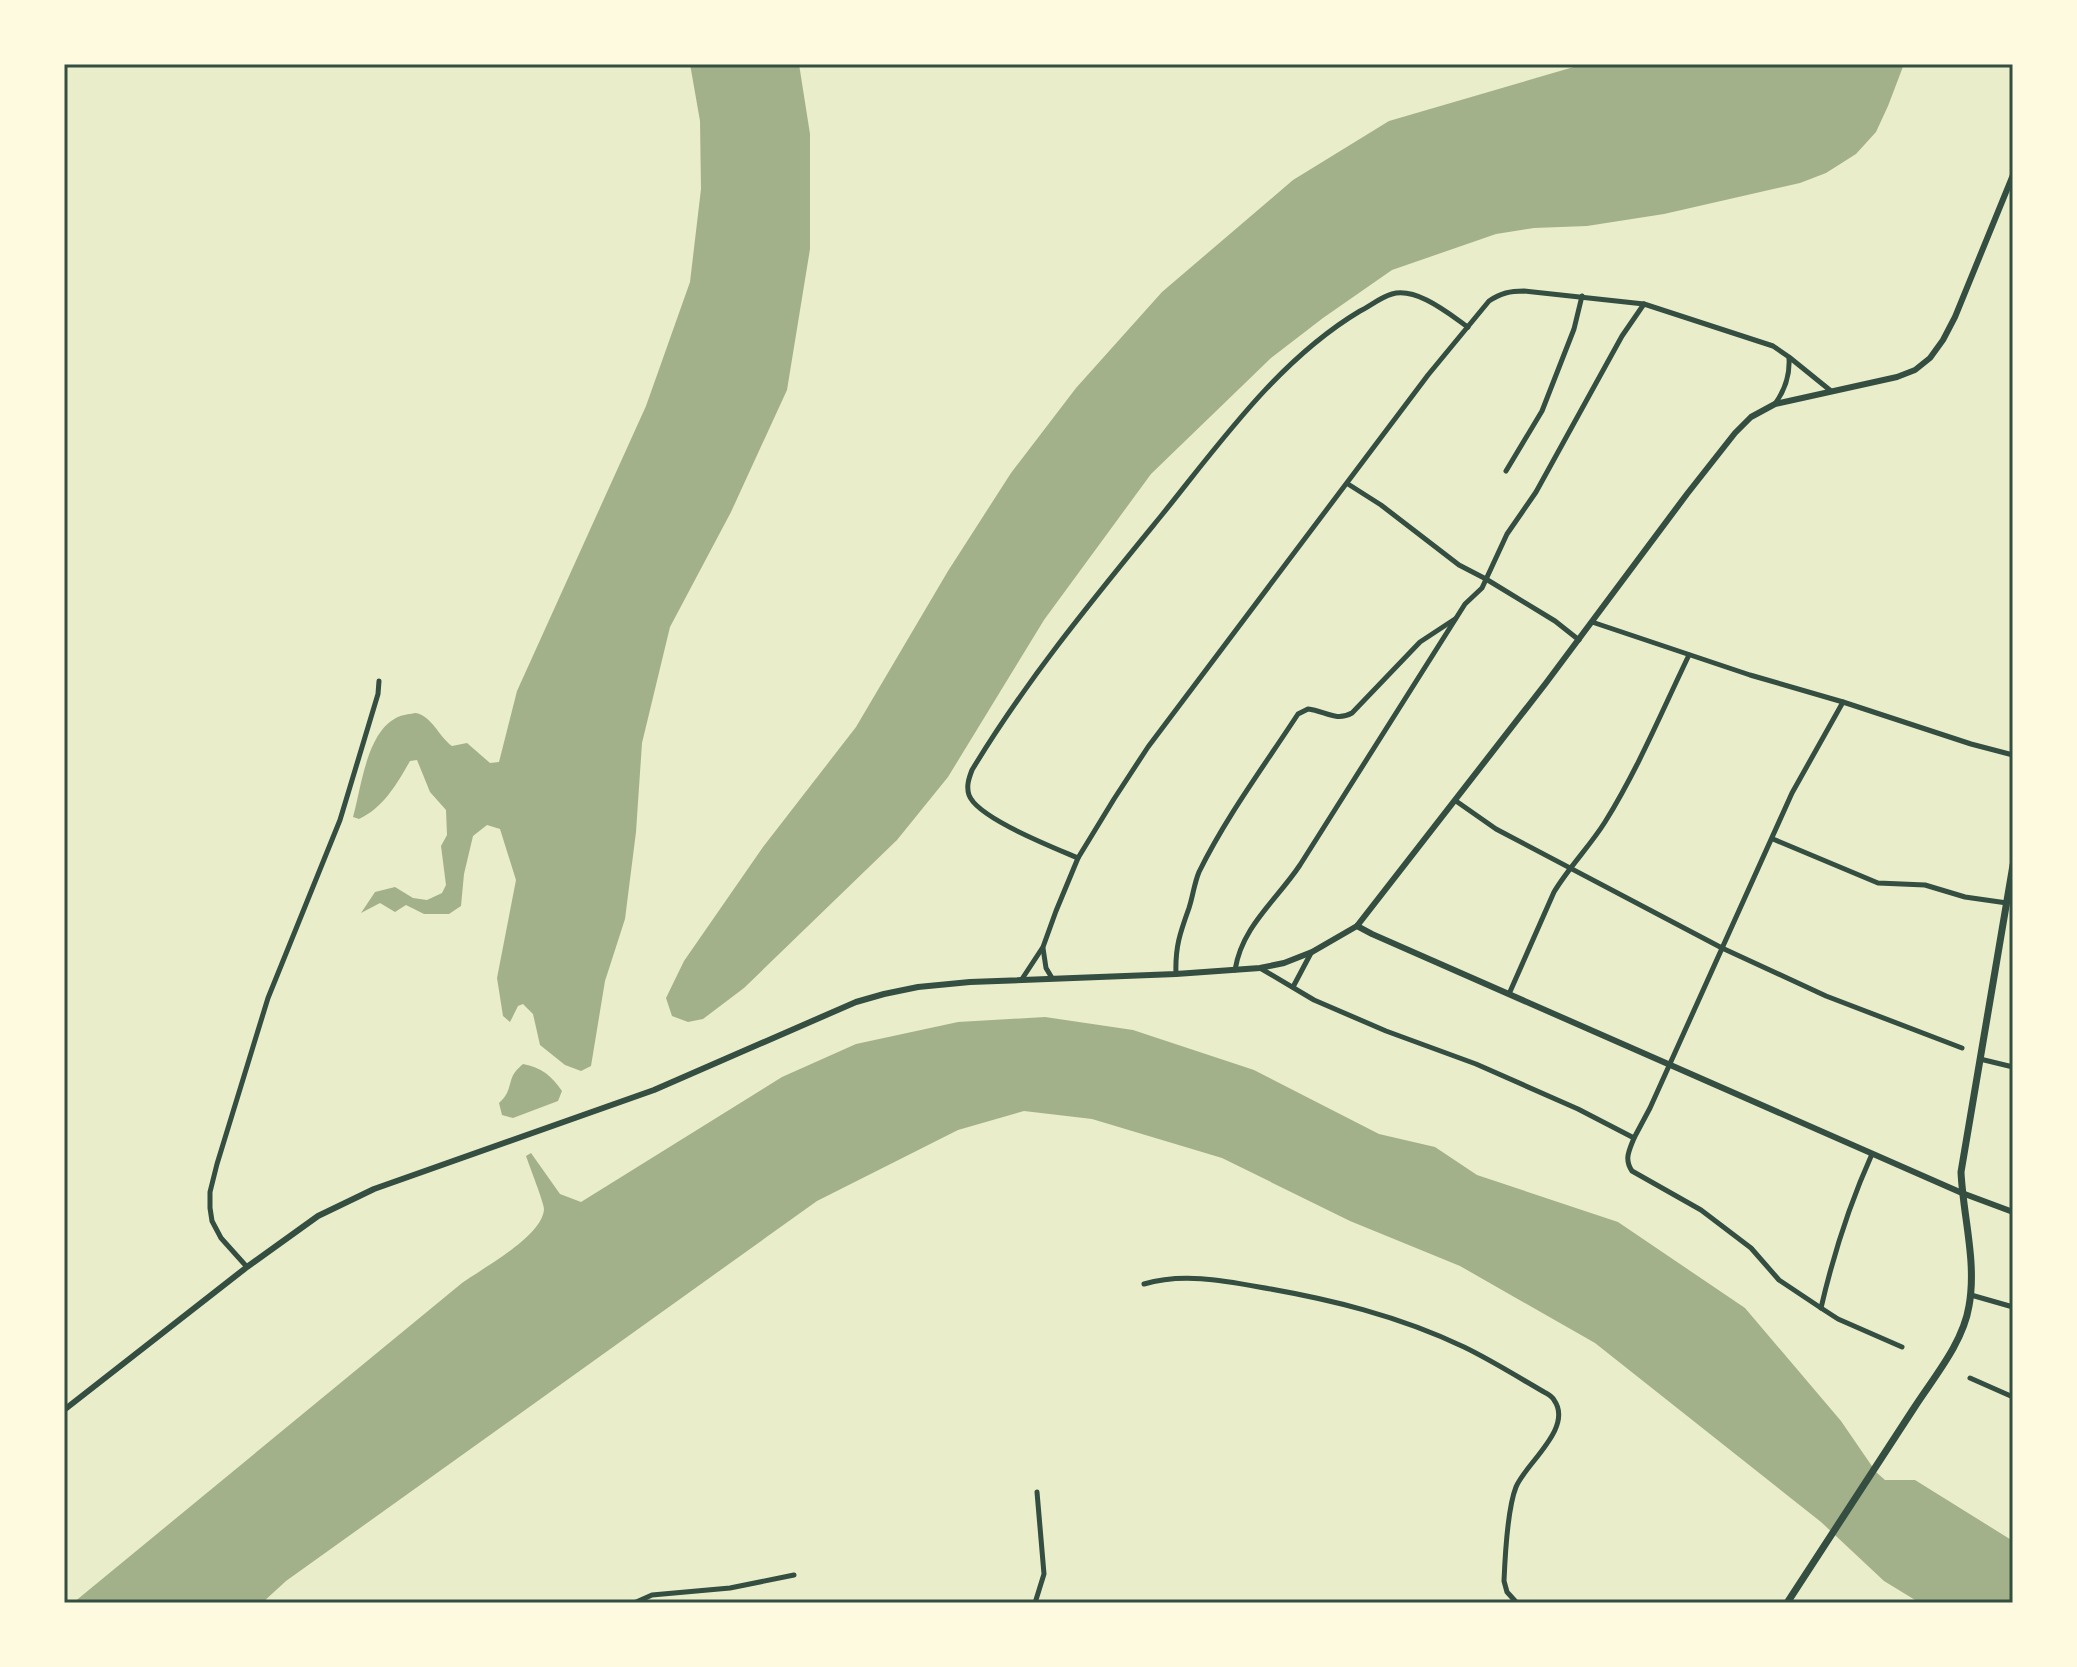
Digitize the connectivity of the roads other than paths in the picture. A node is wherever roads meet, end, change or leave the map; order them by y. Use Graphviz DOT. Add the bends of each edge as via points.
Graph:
graph roads {
  1 [pos="2013,175"];
  2 [pos="1582,296"];
  3 [pos="1644,304"];
  4 [pos="1468,327"];
  5 [pos="1789,357"];
  6 [pos="1831,391"];
  7 [pos="1775,404"];
  8 [pos="1506,471"];
  9 [pos="1348,484"];
  10 [pos="1486,579"];
  11 [pos="1456,619"];
  12 [pos="1592,622"];
  13 [pos="1579,640"];
  14 [pos="1689,655"];
  15 [pos="379,681"];
  16 [pos="1843,702"];
  17 [pos="2013,755"];
  18 [pos="1456,801"];
  19 [pos="1773,839"];
  20 [pos="1078,858"];
  21 [pos="2013,865"];
  22 [pos="1572,868"];
  23 [pos="2012,882"];
  24 [pos="2007,903"];
  25 [pos="1357,926"];
  26 [pos="1043,947"];
  27 [pos="1722,948"];
  28 [pos="1312,952"];
  29 [pos="1260,968"];
  30 [pos="1235,970"];
  31 [pos="1176,974"];
  32 [pos="1052,978"];
  33 [pos="1022,979"];
  34 [pos="1293,987"];
  35 [pos="1509,994"];
  36 [pos="1962,1048"];
  37 [pos="1980,1059"];
  38 [pos="1668,1064"];
  39 [pos="2013,1067"];
  40 [pos="1634,1138"];
  41 [pos="1872,1154"];
  42 [pos="1962,1193"];
  43 [pos="2013,1212"];
  44 [pos="247,1267"];
  45 [pos="1144,1284"];
  46 [pos="1971,1295"];
  47 [pos="2013,1307"];
  48 [pos="1821,1308"];
  49 [pos="1902,1347"];
  50 [pos="1970,1378"];
  51 [pos="2013,1397"];
  52 [pos="64,1410"];
  53 [pos="1037,1492"];
  54 [pos="794,1575"];
  55 [pos="634,1603"];
  56 [pos="1035,1603"];
  57 [pos="1517,1603"];
  58 [pos="1787,1603"];
  1 -- 6 [label="street" via="1955,317 1930,358 1897,377"];
  2 -- 3 [label="street"];
  2 -- 4 [label="street" via="1509,291 1489,301"];
  2 -- 8 [label="street" via="1542,411"];
  3 -- 5 [label="street" via="1755,339"];
  3 -- 10 [label="street" via="1507,534"];
  4 -- 9 [label="street"];
  4 -- 20 [label="street" via="1423,299 1399,293 1363,309 1316,342 1236,423 1035,673 972,770 968,790 985,812"];
  5 -- 6 [label="street"];
  5 -- 7 [label="street" via="1786,383"];
  6 -- 7 [label="street"];
  7 -- 12 [label="street" via="1751,417 1725,445"];
  9 -- 10 [label="street"];
  9 -- 20 [label="street" via="1148,747"];
  10 -- 11 [label="street"];
  10 -- 13 [label="street"];
  11 -- 30 [label="street" via="1300,865 1246,935"];
  11 -- 31 [label="street" via="1420,642 1352,713 1337,718 1308,709 1298,714 1199,873 1179,934"];
  12 -- 13 [label="street"];
  12 -- 14 [label="street"];
  13 -- 18 [label="street"];
  14 -- 16 [label="street"];
  14 -- 22 [label="street" via="1628,783"];
  15 -- 44 [label="street" via="340,820 268,998 210,1192 212,1221"];
  16 -- 17 [label="street"];
  16 -- 19 [label="street" via="1792,793"];
  18 -- 22 [label="street" via="1496,829"];
  18 -- 25 [label="street"];
  19 -- 24 [label="street" via="1878,883 1925,885"];
  19 -- 27 [label="street"];
  20 -- 26 [label="street"];
  21 -- 23 [label="main road"];
  22 -- 27 [label="street"];
  22 -- 35 [label="street" via="1554,892"];
  23 -- 24 [label="main road"];
  24 -- 37 [label="main road"];
  25 -- 28 [label="street"];
  25 -- 35 [label="street"];
  26 -- 32 [label="street"];
  26 -- 33 [label="street"];
  27 -- 36 [label="street" via="1826,996"];
  27 -- 38 [label="street"];
  28 -- 29 [label="street"];
  28 -- 34 [label="street"];
  29 -- 30 [label="street"];
  29 -- 34 [label="street"];
  30 -- 31 [label="street"];
  31 -- 32 [label="street"];
  32 -- 33 [label="street"];
  33 -- 44 [label="street" via="918,987 856,1002 654,1090 343,1202"];
  34 -- 40 [label="street"];
  35 -- 38 [label="street"];
  37 -- 39 [label="street"];
  37 -- 42 [label="main road" via="1964,1145"];
  38 -- 40 [label="street"];
  38 -- 41 [label="street"];
  40 -- 48 [label="street" via="1627,1156 1632,1171 1701,1210 1751,1248 1779,1280"];
  41 -- 42 [label="street"];
  41 -- 48 [label="street"];
  42 -- 43 [label="street"];
  42 -- 46 [label="main road"];
  44 -- 52 [label="street"];
  45 -- 57 [label="street" via="1209,1279 1327,1299 1465,1348 1555,1400 1558,1413 1548,1445 1516,1485 1512,1504 1504,1581"];
  46 -- 47 [label="street"];
  46 -- 58 [label="main road" via="1959,1336"];
  48 -- 49 [label="street"];
  50 -- 51 [label="street"];
  53 -- 56 [label="street" via="1044,1574"];
  54 -- 55 [label="street" via="652,1595"];
}
